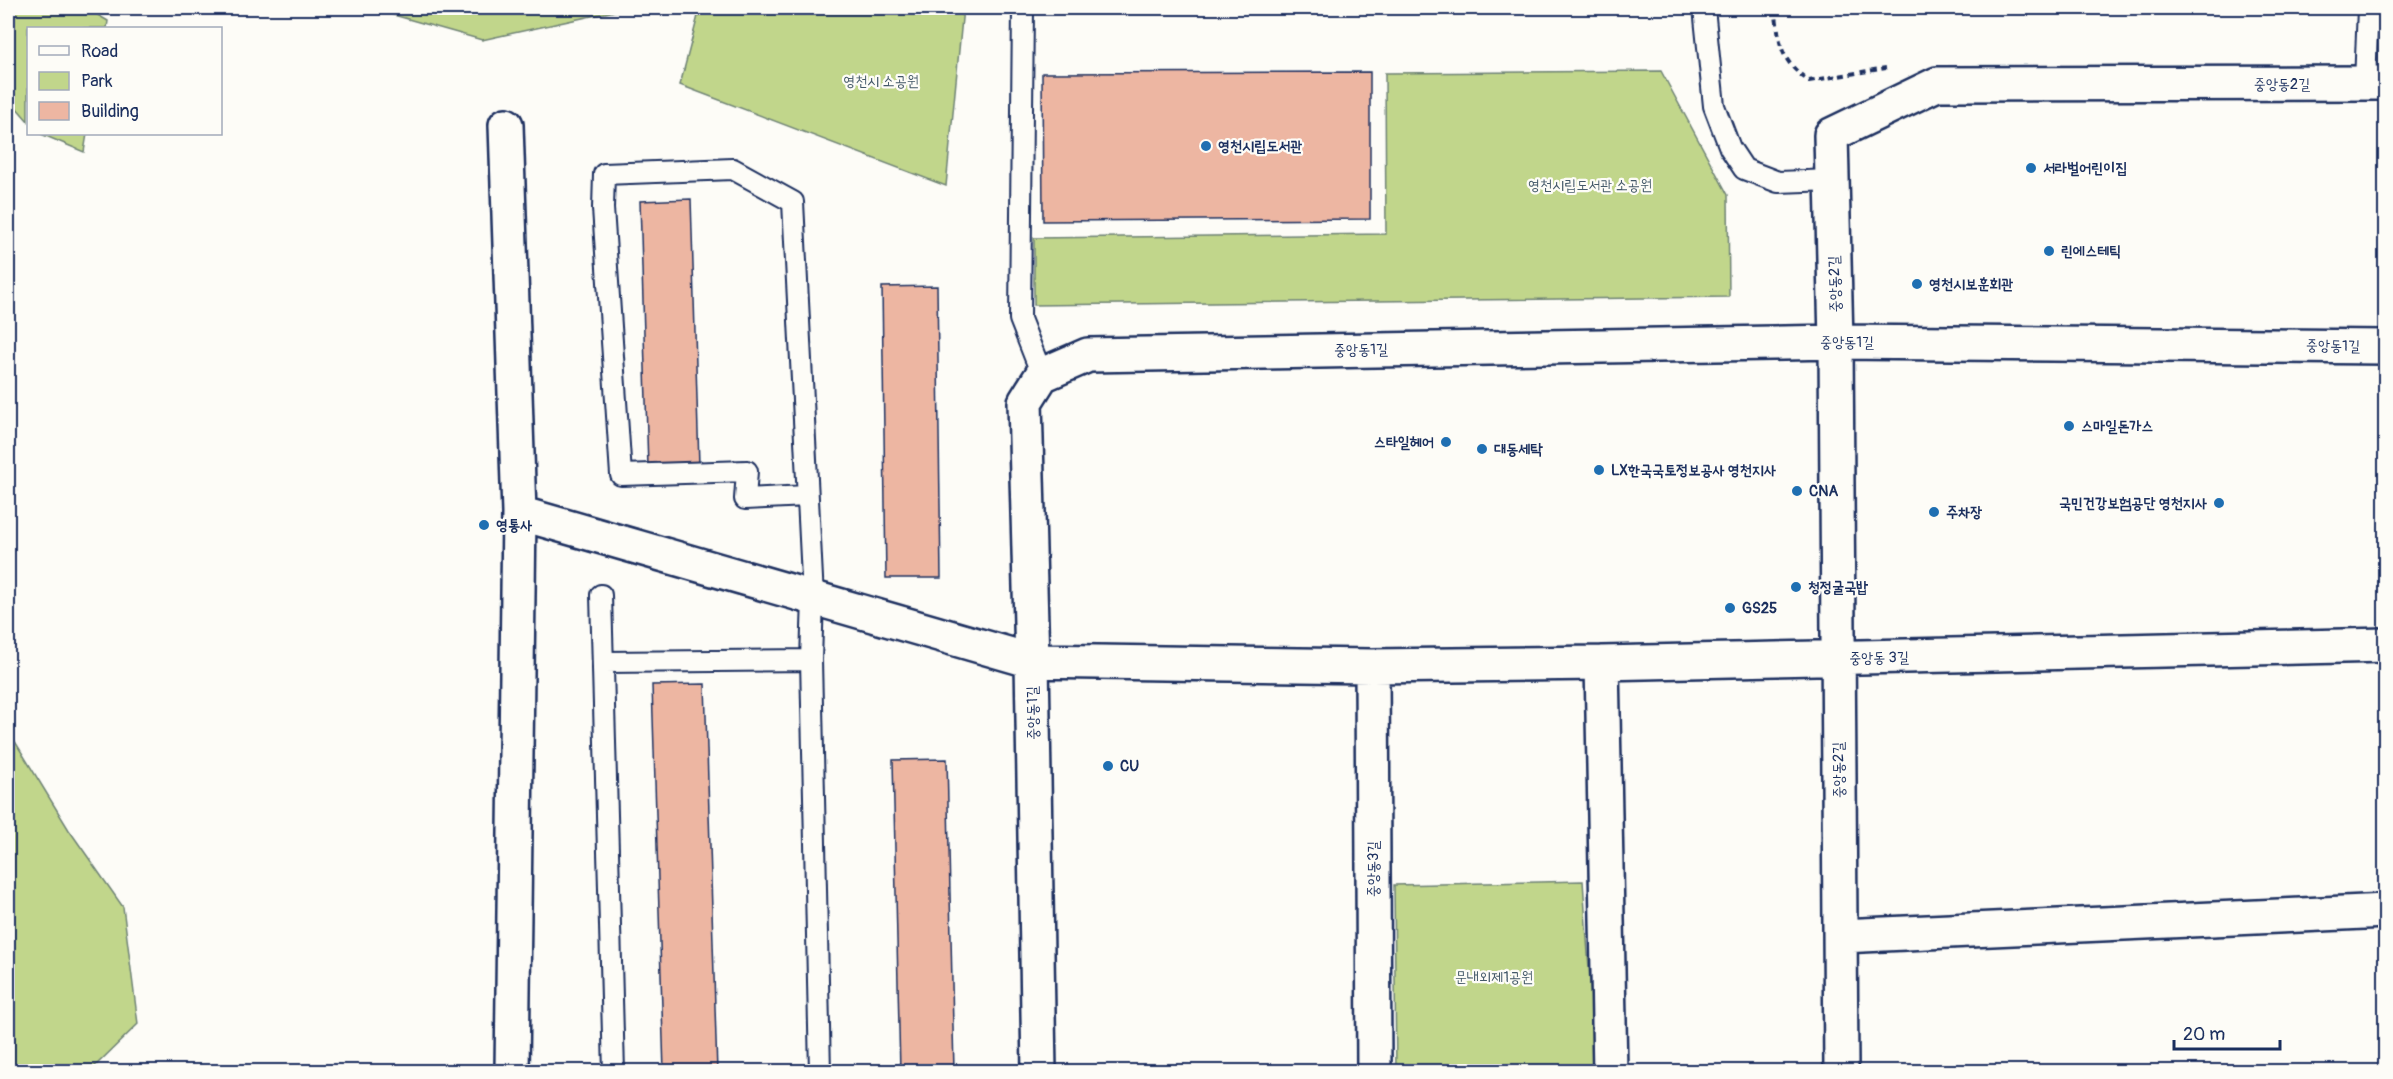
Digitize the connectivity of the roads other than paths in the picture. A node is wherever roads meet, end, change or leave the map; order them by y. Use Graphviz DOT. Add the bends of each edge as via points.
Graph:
graph roads {
  1 [pos="1023,8"];
  2 [pos="1704,8"];
  3 [pos="2368,8"];
  4 [pos="2375,83"];
  5 [pos="506,126"];
  6 [pos="1832,180"];
  7 [pos="1836,342"];
  8 [pos="2385,347"];
  9 [pos="1042,375"];
  10 [pos="807,496"];
  11 [pos="519,513"];
  12 [pos="601,595"];
  13 [pos="813,598"];
  14 [pos="2385,645"];
  15 [pos="1838,659"];
  16 [pos="811,660"];
  17 [pos="1032,661"];
  18 [pos="603,662"];
  19 [pos="1602,663"];
  20 [pos="1372,666"];
  21 [pos="2385,911"];
  22 [pos="1841,936"];
  23 [pos="512,1071"];
  24 [pos="614,1071"];
  25 [pos="820,1071"];
  26 [pos="1039,1071"];
  27 [pos="1374,1071"];
  28 [pos="1610,1071"];
  29 [pos="1841,1071"];
  1 -- 9 [label="lane" via="1020,319"];
  2 -- 6 [label="lane" via="1714,106 1730,148 1744,169 1778,182"];
  3 -- 4 [label="lane"];
  4 -- 6 [label="street, 중앙동2길" via="1937,84 1831,135"];
  5 -- 11 [label="street"];
  6 -- 7 [label="street, 중앙동2길"];
  7 -- 8 [label="street, 중앙동1길"];
  7 -- 9 [label="street, 중앙동1길" via="1088,355"];
  7 -- 15 [label="street, 중앙동2길"];
  9 -- 17 [label="street, 중앙동1길" via="1025,402"];
  10 -- 10 [label="lane" via="745,499 747,471 621,475 604,174 733,169 793,202"];
  10 -- 13 [label="lane"];
  11 -- 13 [label="street, 중앙동 3길"];
  11 -- 23 [label="street"];
  12 -- 18 [label="lane"];
  13 -- 16 [label="lane"];
  13 -- 17 [label="street, 중앙동 3길"];
  14 -- 15 [label="street, 중앙동 3길"];
  15 -- 19 [label="street, 중앙동 3길"];
  15 -- 22 [label="street, 중앙동2길"];
  16 -- 18 [label="lane"];
  16 -- 25 [label="lane"];
  17 -- 20 [label="street, 중앙동 3길"];
  17 -- 26 [label="street, 중앙동1길"];
  18 -- 24 [label="lane"];
  19 -- 20 [label="street, 중앙동 3길"];
  19 -- 28 [label="street"];
  20 -- 27 [label="street, 중앙동3길"];
  21 -- 22 [label="street"];
  22 -- 29 [label="street, 중앙동2길"];
}
